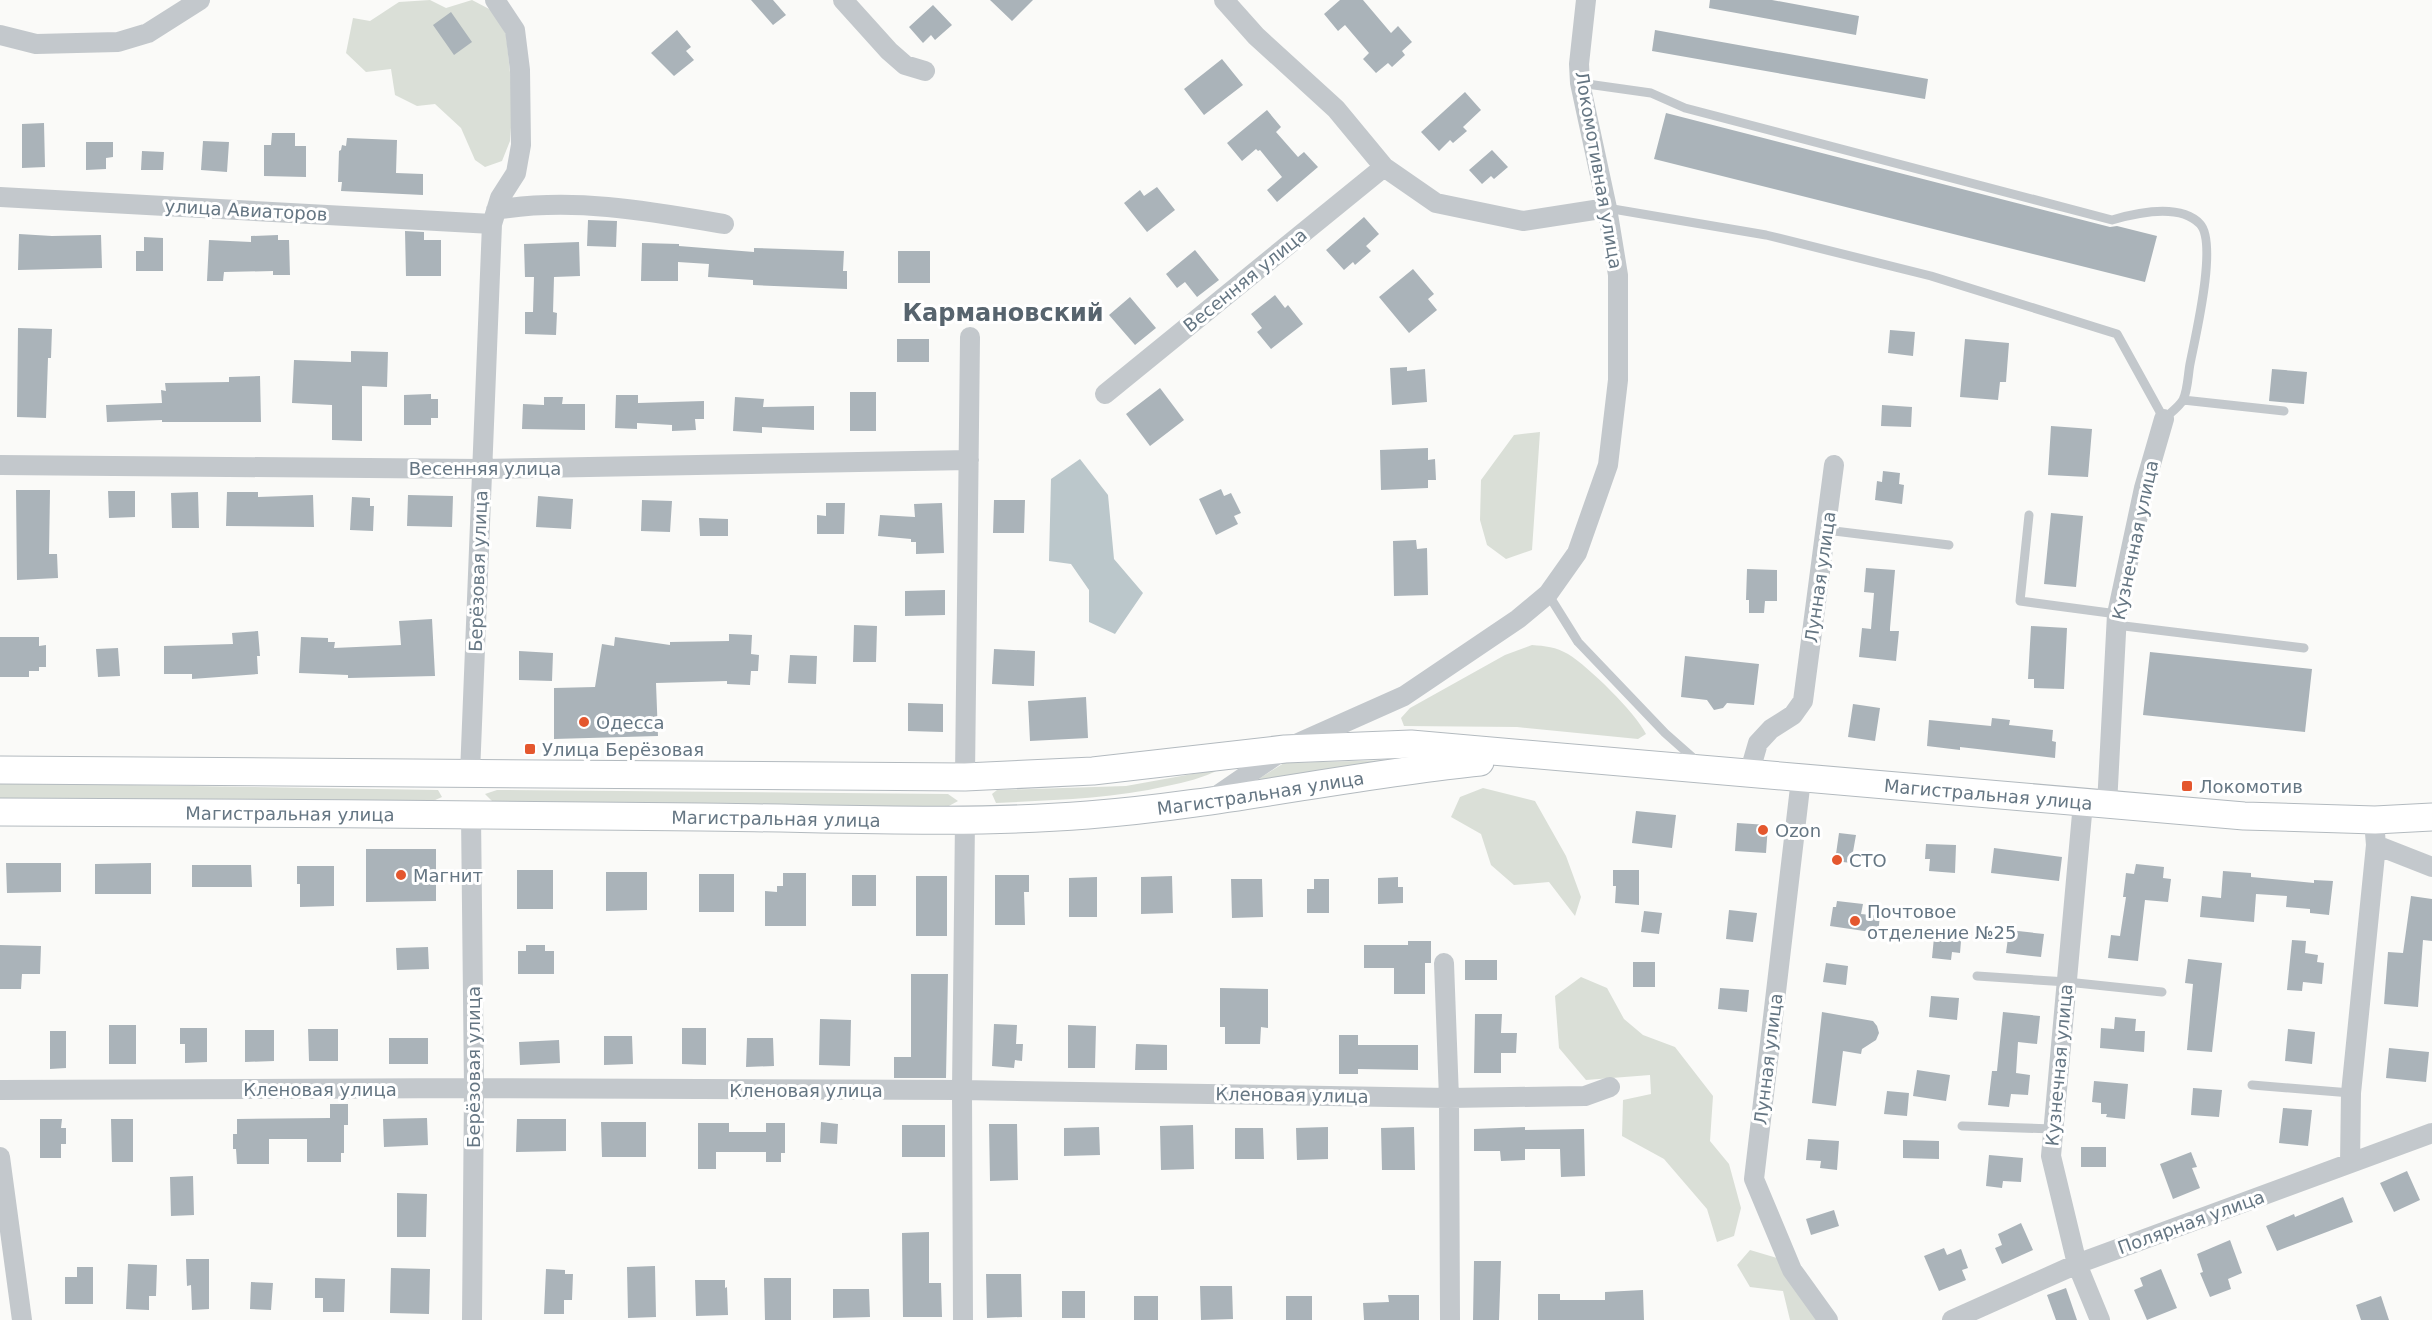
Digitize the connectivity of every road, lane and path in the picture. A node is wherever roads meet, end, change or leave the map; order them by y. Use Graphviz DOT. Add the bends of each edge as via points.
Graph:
graph roads {
  1 [pos="200,0"];
  2 [pos="495,0"];
  3 [pos="843,0"];
  4 [pos="1224,0"];
  5 [pos="1586,0"];
  6 [pos="0,35"];
  7 [pos="925,71"];
  8 [pos="1580,83"];
  9 [pos="1384,167"];
  10 [pos="0,197"];
  11 [pos="1608,208"];
  12 [pos="494,217"];
  13 [pos="724,224"];
  14 [pos="970,338"];
  15 [pos="1105,394"];
  16 [pos="2183,400"];
  17 [pos="2284,411"];
  18 [pos="2164,419"];
  19 [pos="969,460"];
  20 [pos="0,465"];
  21 [pos="1834,465"];
  22 [pos="481,469"];
  23 [pos="2029,515"];
  24 [pos="1826,530"];
  25 [pos="1949,545"];
  26 [pos="1548,594"];
  27 [pos="2116,619"];
  28 [pos="2304,648"];
  29 [pos="1285,749"];
  30 [pos="1547,756"];
  31 [pos="0,770"];
  32 [pos="1708,770"];
  33 [pos="470,774"];
  34 [pos="1749,774"];
  35 [pos="965,777"];
  36 [pos="1801,779"];
  37 [pos="1212,800"];
  38 [pos="2095,804"];
  39 [pos="0,812"];
  40 [pos="471,815"];
  41 [pos="2432,817"];
  42 [pos="965,819"];
  43 [pos="2375,833"];
  44 [pos="2432,867"];
  45 [pos="1444,963"];
  46 [pos="1977,976"];
  47 [pos="2067,982"];
  48 [pos="2162,992"];
  49 [pos="2252,1085"];
  50 [pos="1611,1087"];
  51 [pos="474,1088"];
  52 [pos="0,1090"];
  53 [pos="962,1090"];
  54 [pos="2351,1093"];
  55 [pos="1449,1098"];
  56 [pos="1962,1126"];
  57 [pos="2053,1129"];
  58 [pos="2432,1133"];
  59 [pos="0,1157"];
  60 [pos="2350,1163"];
  61 [pos="2078,1264"];
  62 [pos="22,1320"];
  63 [pos="472,1320"];
  64 [pos="963,1320"];
  65 [pos="1450,1320"];
  66 [pos="1828,1320"];
  67 [pos="1952,1320"];
  68 [pos="2100,1320"];
  1 -- 6 [label="street" via="148,33 118,42 36,44"];
  2 -- 12 [label="street" via="515,30 521,145 516,173 500,198"];
  3 -- 7 [label="street" via="905,65"];
  4 -- 9 [label="street" via="1256,36 1336,109"];
  5 -- 8 [label="street, Локомотивная улица"];
  8 -- 11 [label="street, Локомотивная улица"];
  8 -- 16 [label="lane" via="1651,93 1685,108 2112,220 2159,210 2193,219 2201,225 2206,239 2204,293"];
  9 -- 11 [label="street" via="1436,203 1523,221"];
  9 -- 15 [label="street, Весенняя улица"];
  10 -- 12 [label="street, улица Авиаторов"];
  11 -- 18 [label="lane" via="1788,241 1931,276 2117,334"];
  11 -- 26 [label="street, Локомотивная улица" via="1618,275 1618,380 1608,465 1577,553"];
  12 -- 13 [label="street, улица Авиаторов" via="549,203 646,210"];
  12 -- 22 [label="street, Берёзовая улица"];
  14 -- 19 [label="street"];
  16 -- 17 [label="lane"];
  16 -- 18 [label="lane"];
  18 -- 27 [label="street, Кузнечная улица" via="2144,488"];
  19 -- 22 [label="street, Весенняя улица"];
  19 -- 35 [label="street"];
  20 -- 22 [label="street, Весенняя улица"];
  21 -- 24 [label="street, Лунная улица"];
  22 -- 33 [label="street, Берёзовая улица"];
  23 -- 27 [label="lane" via="2020,601"];
  24 -- 25 [label="lane"];
  24 -- 34 [label="street, Лунная улица" via="1803,701 1793,715 1758,743"];
  26 -- 29 [label="street, Локомотивная улица" via="1518,619 1404,696"];
  26 -- 32 [label="lane" via="1578,642 1665,733"];
  27 -- 28 [label="lane"];
  27 -- 38 [label="street, Кузнечная улица"];
  29 -- 30 [label="main road, Магистральная улица" via="1411,744"];
  29 -- 35 [label="main road, Магистральная улица" via="1093,771"];
  29 -- 37 [label="street, Локомотивная улица"];
  30 -- 32 [label="main road, Магистральная улица"];
  30 -- 37 [label="main road, Магистральная улица" via="1407,770"];
  31 -- 33 [label="main road, Магистральная улица"];
  32 -- 34 [label="main road, Магистральная улица"];
  33 -- 35 [label="main road, Магистральная улица"];
  33 -- 40 [label="main road"];
  34 -- 36 [label="main road, Магистральная улица"];
  35 -- 42 [label="main road"];
  36 -- 38 [label="main road, Магистральная улица"];
  36 -- 66 [label="street, Лунная улица" via="1754,1179 1792,1270"];
  37 -- 42 [label="main road, Магистральная улица" via="1088,815"];
  38 -- 43 [label="main road, Магистральная улица" via="2244,816"];
  38 -- 47 [label="street, Кузнечная улица"];
  39 -- 40 [label="main road, Магистральная улица"];
  40 -- 42 [label="main road, Магистральная улица"];
  40 -- 51 [label="street, Берёзовая улица"];
  41 -- 43 [label="main road, Магистральная улица"];
  42 -- 53 [label="street"];
  43 -- 44 [label="street"];
  43 -- 54 [label="street"];
  45 -- 55 [label="street"];
  46 -- 47 [label="lane"];
  47 -- 48 [label="lane"];
  47 -- 57 [label="street, Кузнечная улица"];
  49 -- 54 [label="lane"];
  50 -- 55 [label="street, Кленовая улица" via="1585,1096"];
  51 -- 52 [label="street, Кленовая улица"];
  51 -- 53 [label="street, Кленовая улица"];
  51 -- 63 [label="street, Берёзовая улица"];
  53 -- 55 [label="street, Кленовая улица"];
  53 -- 64 [label="street"];
  54 -- 60 [label="street"];
  55 -- 65 [label="street"];
  56 -- 57 [label="lane"];
  57 -- 61 [label="street, Кузнечная улица" via="2051,1156"];
  58 -- 60 [label="street, Полярная улица"];
  59 -- 62 [label="street"];
  60 -- 61 [label="street, Полярная улица"];
  61 -- 67 [label="street, Полярная улица"];
  61 -- 68 [label="street, Кузнечная улица"];
}
